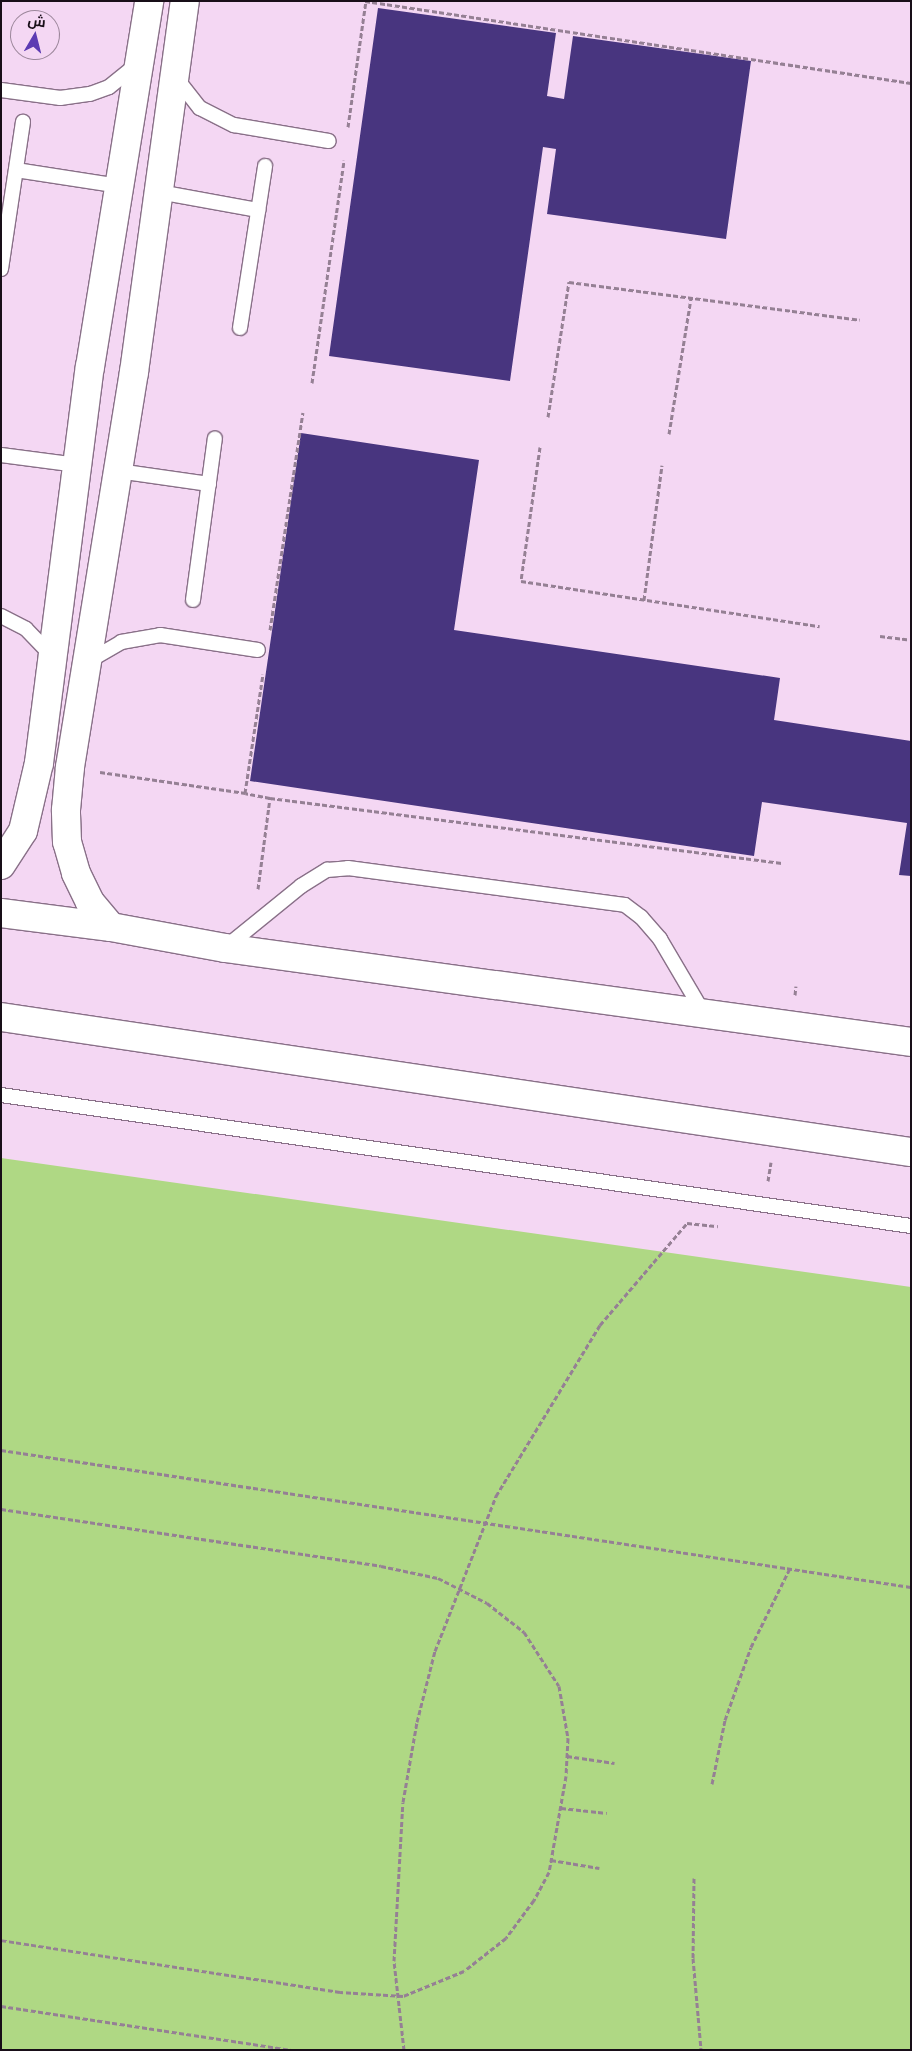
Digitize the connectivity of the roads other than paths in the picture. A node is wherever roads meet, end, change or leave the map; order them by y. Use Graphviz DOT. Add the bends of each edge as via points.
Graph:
graph roads {
  1 [pos="149,1"];
  2 [pos="185,1"];
  3 [pos="140,61"];
  4 [pos="175,76"];
  5 [pos="1,90"];
  6 [pos="23,122"];
  7 [pos="329,141"];
  8 [pos="265,166"];
  9 [pos="16,170"];
  10 [pos="119,186"];
  11 [pos="159,192"];
  12 [pos="258,210"];
  13 [pos="1,269"];
  14 [pos="240,328"];
  15 [pos="215,438"];
  16 [pos="1,455"];
  17 [pos="77,465"];
  18 [pos="118,471"];
  19 [pos="209,484"];
  20 [pos="193,600"];
  21 [pos="1,616"];
  22 [pos="258,650"];
  23 [pos="53,657"];
  24 [pos="87,662"];
  25 [pos="1,865"];
  26 [pos="1,913"];
  27 [pos="111,927"];
  28 [pos="225,948"];
  29 [pos="703,1012"];
  30 [pos="1,1017"];
  31 [pos="911,1042"];
  32 [pos="1,1095"];
  33 [pos="911,1152"];
  34 [pos="911,1226"];
  1 -- 3 [label="street"];
  2 -- 4 [label="street"];
  3 -- 5 [label="lane" via="109,87 90,94 60,98"];
  3 -- 10 [label="street"];
  4 -- 7 [label="lane" via="190,98 234,126"];
  4 -- 11 [label="street"];
  6 -- 9 [label="lane"];
  8 -- 12 [label="lane"];
  9 -- 10 [label="lane"];
  9 -- 13 [label="lane"];
  10 -- 17 [label="street"];
  11 -- 12 [label="lane"];
  11 -- 18 [label="street"];
  12 -- 14 [label="lane"];
  15 -- 19 [label="lane"];
  16 -- 17 [label="lane"];
  17 -- 23 [label="street"];
  18 -- 19 [label="lane"];
  18 -- 24 [label="street"];
  19 -- 20 [label="lane"];
  21 -- 23 [label="lane" via="26,629"];
  22 -- 24 [label="lane" via="160,635 120,642"];
  23 -- 25 [label="street" via="31,804 24,830"];
  24 -- 27 [label="street" via="70,767 67,842 76,873 90,902"];
  26 -- 27 [label="street"];
  27 -- 28 [label="street"];
  28 -- 29 [label="street"];
  28 -- 29 [label="lane" via="301,886 327,870 348,868 625,905 641,917 660,939"];
  29 -- 31 [label="street"];
  30 -- 33 [label="street"];
  32 -- 34 [label="lane"];
}
